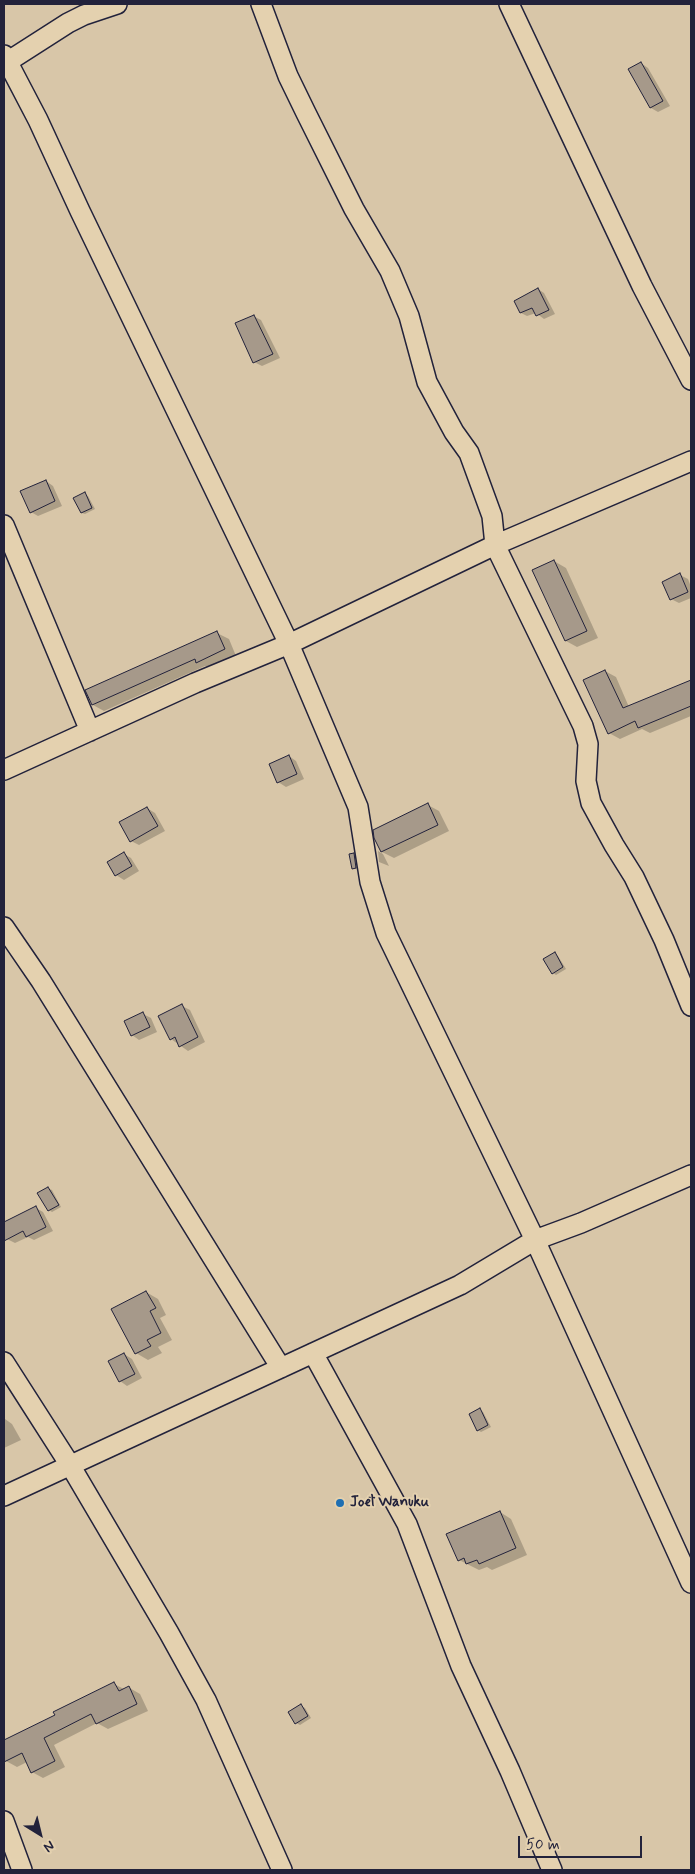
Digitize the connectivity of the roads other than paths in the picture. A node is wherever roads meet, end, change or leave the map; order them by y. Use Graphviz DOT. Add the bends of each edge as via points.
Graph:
graph roads {
  1 [pos="117,4"];
  2 [pos="260,4"];
  3 [pos="508,4"];
  4 [pos="5,60"];
  5 [pos="691,380"];
  6 [pos="691,460"];
  7 [pos="4,525"];
  8 [pos="495,545"];
  9 [pos="289,644"];
  10 [pos="90,731"];
  11 [pos="4,770"];
  12 [pos="4,927"];
  13 [pos="691,1006"];
  14 [pos="691,1175"];
  15 [pos="535,1240"];
  16 [pos="313,1353"];
  17 [pos="4,1362"];
  18 [pos="280,1368"];
  19 [pos="70,1465"];
  20 [pos="4,1496"];
  21 [pos="691,1583"];
  22 [pos="4,1821"];
  23 [pos="22,1870"];
  24 [pos="282,1870"];
  25 [pos="552,1870"];
  1 -- 4 [label="street" via="68,23"];
  2 -- 8 [label="street" via="288,76 354,209 390,272 409,316 427,382 469,453 492,516"];
  3 -- 5 [label="street" via="642,286"];
  4 -- 9 [label="street" via="38,120"];
  6 -- 8 [label="street"];
  7 -- 10 [label="street"];
  8 -- 9 [label="street"];
  8 -- 13 [label="street" via="583,726 588,744 586,781 591,803 634,877"];
  9 -- 10 [label="street"];
  9 -- 15 [label="street" via="358,806 370,882 386,933"];
  10 -- 11 [label="street"];
  12 -- 18 [label="street" via="41,981"];
  14 -- 15 [label="street"];
  15 -- 16 [label="street" via="460,1285"];
  15 -- 21 [label="street"];
  16 -- 18 [label="street"];
  16 -- 25 [label="street" via="407,1524 461,1666"];
  17 -- 19 [label="street"];
  18 -- 19 [label="street"];
  19 -- 20 [label="street"];
  19 -- 24 [label="street" via="206,1700"];
  22 -- 23 [label="street"];
}
